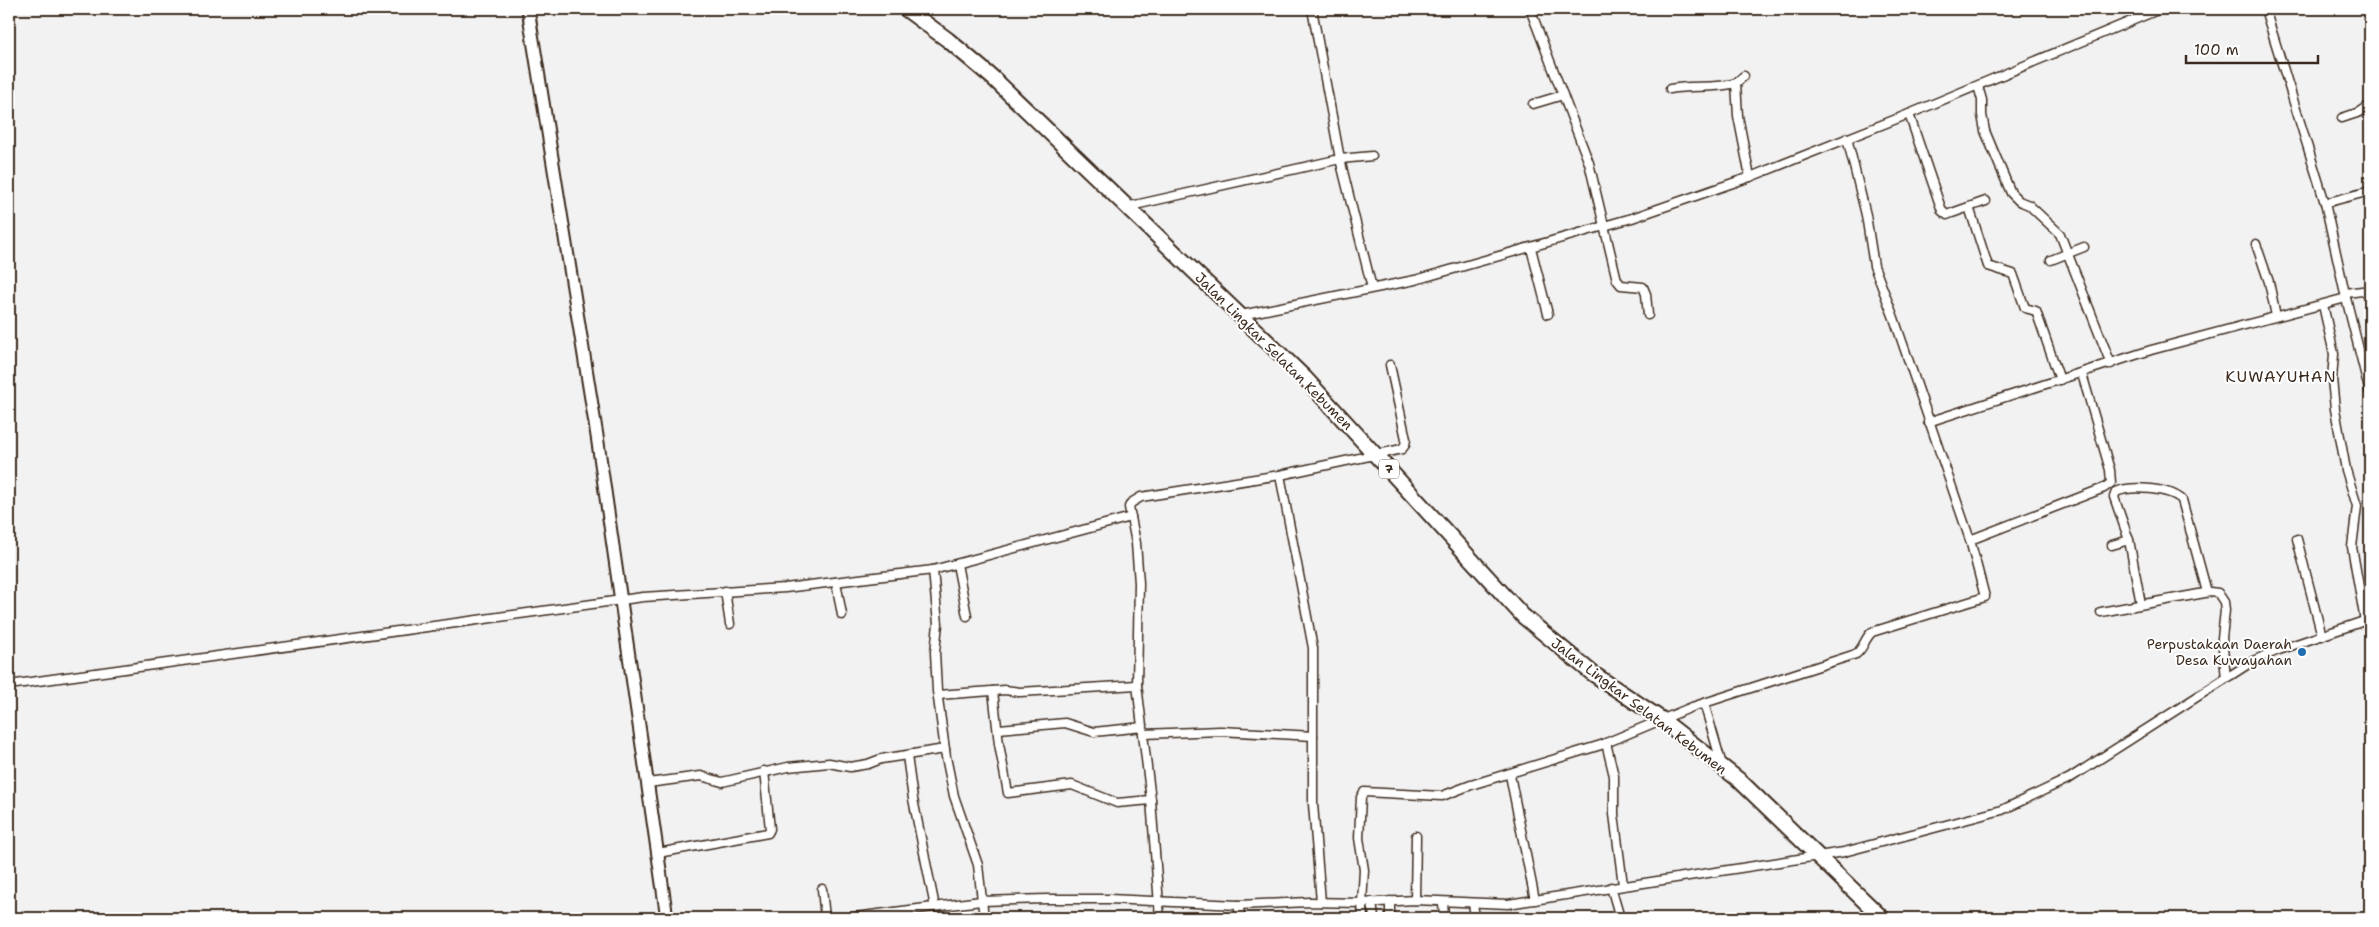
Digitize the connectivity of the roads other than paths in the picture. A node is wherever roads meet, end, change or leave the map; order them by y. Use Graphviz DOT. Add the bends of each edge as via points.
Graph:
graph roads {
  1 [pos="528,9"];
  2 [pos="906,9"];
  3 [pos="1312,9"];
  4 [pos="1530,9"];
  5 [pos="2160,9"];
  6 [pos="2266,9"];
  7 [pos="1744,76"];
  8 [pos="1736,83"];
  9 [pos="1978,86"];
  10 [pos="1670,89"];
  11 [pos="1563,95"];
  12 [pos="1533,104"];
  13 [pos="2370,105"];
  14 [pos="1909,114"];
  15 [pos="2342,118"];
  16 [pos="1847,138"];
  17 [pos="1372,156"];
  18 [pos="1340,159"];
  19 [pos="1750,177"];
  20 [pos="2370,191"];
  21 [pos="1986,201"];
  22 [pos="2325,203"];
  23 [pos="1126,207"];
  24 [pos="1969,207"];
  25 [pos="1604,226"];
  26 [pos="2256,244"];
  27 [pos="2084,247"];
  28 [pos="1531,248"];
  29 [pos="2068,253"];
  30 [pos="2051,260"];
  31 [pos="1372,288"];
  32 [pos="2370,290"];
  33 [pos="2346,295"];
  34 [pos="2323,305"];
  35 [pos="1548,314"];
  36 [pos="1241,315"];
  37 [pos="1648,315"];
  38 [pos="2276,316"];
  39 [pos="2111,364"];
  40 [pos="1390,365"];
  41 [pos="2082,374"];
  42 [pos="2060,380"];
  43 [pos="2370,393"];
  44 [pos="1928,422"];
  45 [pos="1375,453"];
  46 [pos="1280,475"];
  47 [pos="2104,488"];
  48 [pos="2114,494"];
  49 [pos="1130,517"];
  50 [pos="2296,539"];
  51 [pos="1970,540"];
  52 [pos="2129,540"];
  53 [pos="2112,545"];
  54 [pos="957,564"];
  55 [pos="932,570"];
  56 [pos="836,582"];
  57 [pos="725,592"];
  58 [pos="2207,592"];
  59 [pos="620,601"];
  60 [pos="2141,604"];
  61 [pos="2101,612"];
  62 [pos="842,615"];
  63 [pos="967,616"];
  64 [pos="2367,620"];
  65 [pos="730,624"];
  66 [pos="2322,636"];
  67 [pos="2226,678"];
  68 [pos="9,684"];
  69 [pos="1137,685"];
  70 [pos="993,691"];
  71 [pos="938,695"];
  72 [pos="1704,703"];
  73 [pos="1661,720"];
  74 [pos="999,730"];
  75 [pos="1143,730"];
  76 [pos="1313,736"];
  77 [pos="1606,743"];
  78 [pos="945,749"];
  79 [pos="907,756"];
  80 [pos="1723,767"];
  81 [pos="764,771"];
  82 [pos="1510,775"];
  83 [pos="648,783"];
  84 [pos="1151,800"];
  85 [pos="1416,836"];
  86 [pos="658,854"];
  87 [pos="1820,856"];
  88 [pos="1622,885"];
  89 [pos="1611,887"];
  90 [pos="822,888"];
  91 [pos="1415,900"];
  92 [pos="1535,900"];
  93 [pos="981,901"];
  94 [pos="1390,901"];
  95 [pos="1158,902"];
  96 [pos="1321,902"];
  97 [pos="1372,902"];
  98 [pos="1443,902"];
  99 [pos="1362,903"];
  100 [pos="1473,903"];
  101 [pos="1238,905"];
  102 [pos="936,907"];
  103 [pos="667,918"];
  104 [pos="825,918"];
  105 [pos="847,918"];
  106 [pos="984,918"];
  107 [pos="1160,918"];
  108 [pos="1241,918"];
  109 [pos="1363,918"];
  110 [pos="1374,918"];
  111 [pos="1390,918"];
  112 [pos="1444,918"];
  113 [pos="1475,918"];
  114 [pos="1620,918"];
  115 [pos="1882,918"];
  1 -- 59 [label="street" via="597,436"];
  2 -- 23 [label="highway, Jalan Lingkar Selatan Kebumen / 7" via="993,78"];
  3 -- 18 [label="street"];
  4 -- 11 [label="street"];
  5 -- 9 [label="street"];
  6 -- 22 [label="street"];
  7 -- 8 [label="street"];
  8 -- 10 [label="street" via="1722,87"];
  8 -- 19 [label="street" via="1738,116"];
  9 -- 14 [label="street"];
  9 -- 29 [label="street" via="1985,131 2011,193 2058,231"];
  11 -- 12 [label="street"];
  11 -- 25 [label="street" via="1589,163"];
  13 -- 15 [label="street"];
  14 -- 16 [label="street"];
  14 -- 24 [label="street" via="1942,211 1947,214"];
  16 -- 19 [label="street"];
  16 -- 44 [label="street" via="1866,214 1874,266"];
  17 -- 18 [label="street"];
  18 -- 23 [label="street"];
  18 -- 31 [label="street"];
  19 -- 25 [label="street"];
  20 -- 22 [label="street"];
  21 -- 24 [label="street"];
  22 -- 33 [label="street"];
  23 -- 36 [label="highway, Jalan Lingkar Selatan Kebumen / 7"];
  24 -- 42 [label="street" via="1989,267 2013,274 2025,308 2036,311"];
  25 -- 28 [label="street"];
  25 -- 37 [label="street" via="1619,283 1642,287"];
  26 -- 38 [label="street"];
  27 -- 29 [label="street"];
  28 -- 31 [label="street" via="1415,280"];
  28 -- 35 [label="street"];
  29 -- 30 [label="street"];
  29 -- 39 [label="street"];
  31 -- 36 [label="street"];
  32 -- 33 [label="street"];
  33 -- 34 [label="street"];
  33 -- 43 [label="street"];
  34 -- 38 [label="street"];
  34 -- 64 [label="street" via="2334,354 2335,409 2346,470 2357,506 2352,540"];
  36 -- 45 [label="highway, Jalan Lingkar Selatan Kebumen / 7" via="1306,378"];
  38 -- 39 [label="street" via="2150,350"];
  39 -- 41 [label="street"];
  40 -- 45 [label="street" via="1406,442 1402,449"];
  41 -- 42 [label="street"];
  41 -- 47 [label="street" via="2112,478"];
  42 -- 44 [label="street"];
  44 -- 51 [label="street"];
  45 -- 46 [label="street"];
  45 -- 73 [label="highway, Jalan Lingkar Selatan Kebumen / 7" via="1523,616 1592,674"];
  46 -- 49 [label="street" via="1141,497 1131,503"];
  46 -- 76 [label="street" via="1314,648"];
  47 -- 48 [label="street"];
  47 -- 51 [label="street"];
  48 -- 52 [label="street"];
  48 -- 58 [label="street" via="2140,487 2181,498"];
  49 -- 54 [label="street"];
  49 -- 69 [label="street" via="1139,584"];
  50 -- 66 [label="street"];
  51 -- 72 [label="street" via="1985,597 1872,632 1856,654"];
  52 -- 53 [label="street"];
  52 -- 60 [label="street"];
  54 -- 55 [label="street"];
  54 -- 63 [label="street"];
  55 -- 56 [label="street"];
  55 -- 71 [label="street" via="937,602"];
  56 -- 57 [label="street"];
  56 -- 62 [label="street"];
  57 -- 59 [label="street" via="668,594"];
  57 -- 65 [label="street"];
  58 -- 60 [label="street"];
  58 -- 67 [label="street" via="2218,593 2224,602 2222,638"];
  59 -- 68 [label="street"];
  59 -- 83 [label="street"];
  60 -- 61 [label="street"];
  64 -- 66 [label="street"];
  66 -- 67 [label="street" via="2261,658"];
  67 -- 87 [label="street" via="2070,778 2002,810 1883,843"];
  69 -- 70 [label="street"];
  69 -- 75 [label="street"];
  70 -- 71 [label="street"];
  70 -- 74 [label="street"];
  71 -- 78 [label="street"];
  72 -- 73 [label="street"];
  72 -- 80 [label="street"];
  73 -- 77 [label="street"];
  73 -- 80 [label="highway, Jalan Lingkar Selatan Kebumen / 7"];
  74 -- 75 [label="street" via="1065,723 1094,732"];
  74 -- 84 [label="street" via="1008,793 1072,785 1117,803"];
  75 -- 76 [label="street"];
  75 -- 84 [label="street"];
  76 -- 96 [label="street" via="1313,804"];
  77 -- 82 [label="street"];
  77 -- 88 [label="street" via="1614,776 1614,814"];
  78 -- 79 [label="street"];
  78 -- 93 [label="street" via="954,796 978,865"];
  79 -- 81 [label="street" via="850,767 829,763"];
  79 -- 102 [label="street"];
  80 -- 87 [label="highway, Jalan Lingkar Selatan Kebumen / 7"];
  81 -- 83 [label="street" via="722,782 701,776"];
  81 -- 86 [label="street" via="769,832"];
  82 -- 92 [label="street"];
  82 -- 99 [label="street" via="1442,796 1364,792 1358,838 1364,870"];
  83 -- 86 [label="street"];
  84 -- 95 [label="street"];
  85 -- 91 [label="street"];
  86 -- 103 [label="street"];
  87 -- 88 [label="street"];
  87 -- 115 [label="highway, Jalan Lingkar Selatan Kebumen / 7"];
  88 -- 89 [label="street"];
  89 -- 92 [label="street"];
  89 -- 114 [label="street"];
  90 -- 104 [label="street"];
  91 -- 94 [label="street"];
  91 -- 98 [label="street"];
  92 -- 100 [label="street" via="1508,904"];
  93 -- 95 [label="street" via="1109,899"];
  93 -- 102 [label="street"];
  93 -- 106 [label="street"];
  94 -- 97 [label="street"];
  94 -- 111 [label="street"];
  95 -- 101 [label="street"];
  95 -- 107 [label="street"];
  96 -- 99 [label="street"];
  96 -- 101 [label="street"];
  97 -- 99 [label="street"];
  97 -- 110 [label="street"];
  98 -- 100 [label="street"];
  98 -- 112 [label="street"];
  99 -- 109 [label="street"];
  100 -- 113 [label="street"];
  101 -- 108 [label="street"];
  102 -- 105 [label="street"];
}
